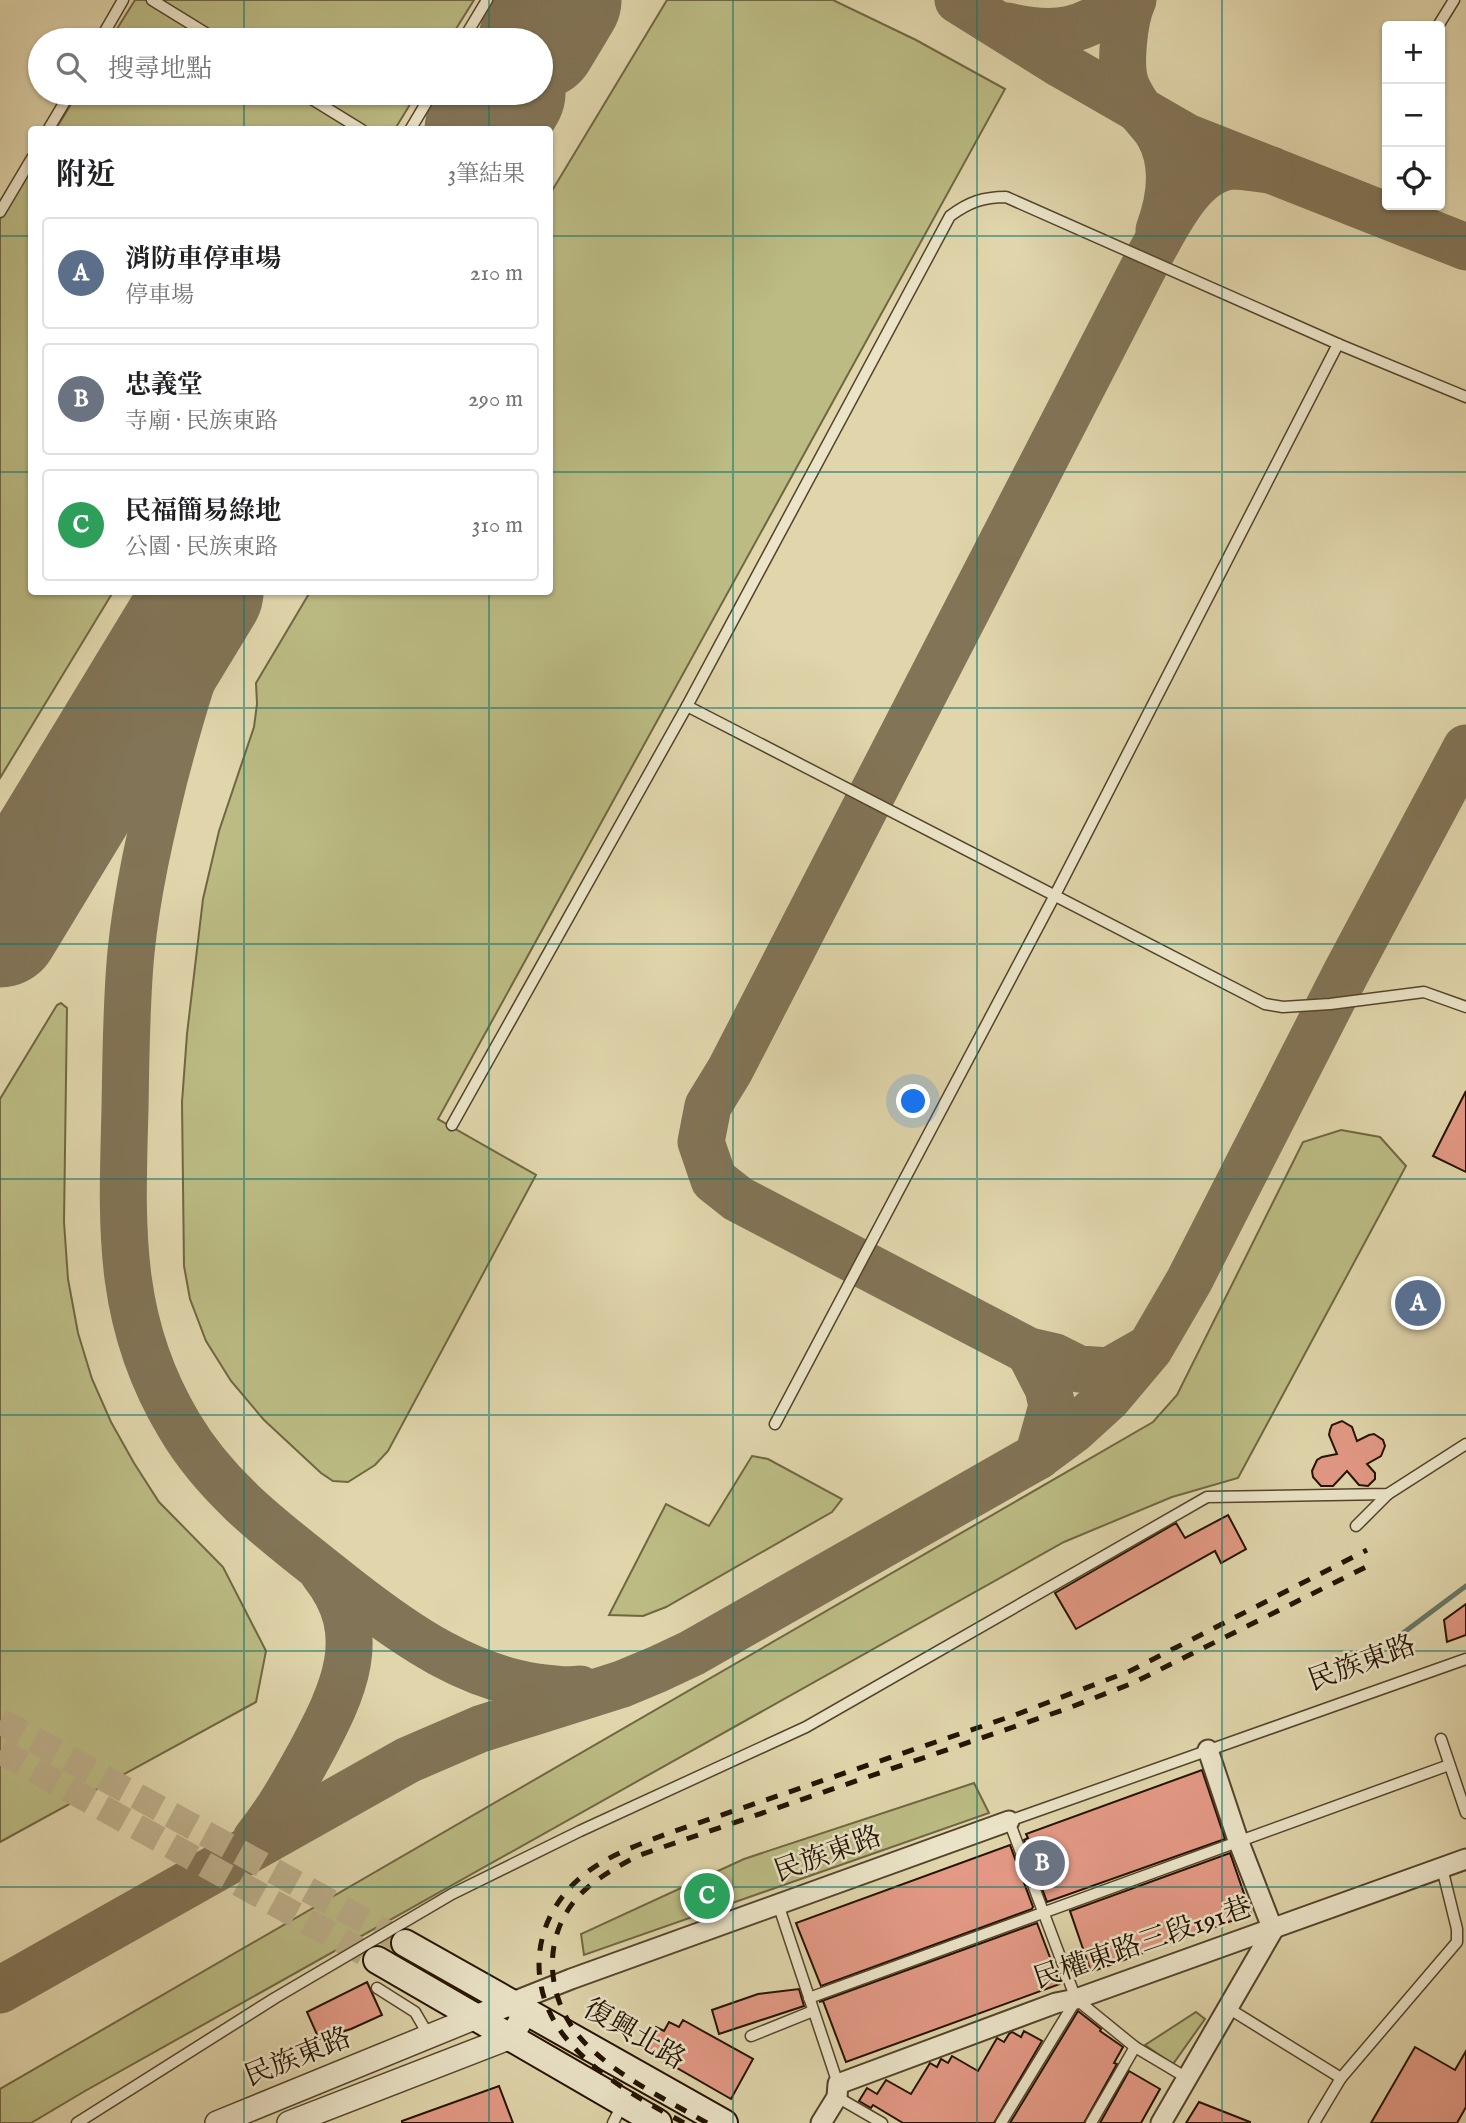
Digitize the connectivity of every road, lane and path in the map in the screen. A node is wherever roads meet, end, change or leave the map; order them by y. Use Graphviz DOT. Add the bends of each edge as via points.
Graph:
graph roads {
  1 [pos="124,0"];
  2 [pos="152,0"];
  3 [pos="488,0"];
  4 [pos="1454,0"];
  5 [pos="1441,21"];
  6 [pos="107,28"];
  7 [pos="198,28"];
  8 [pos="470,28"];
  9 [pos="62,105"];
  10 [pos="321,105"];
  11 [pos="425,105"];
  12 [pos="50,126"];
  13 [pos="356,126"];
  14 [pos="412,126"];
  15 [pos="28,165"];
  16 [pos="0,212"];
  17 [pos="1338,344"];
  18 [pos="1466,397"];
  19 [pos="687,706"];
  20 [pos="1055,895"];
  21 [pos="1466,1007"];
  22 [pos="452,1125"];
  23 [pos="775,1424"];
  24 [pos="1466,1444"];
  25 [pos="1388,1494"];
  26 [pos="1356,1526"];
  27 [pos="1466,1659"];
  28 [pos="1441,1739"];
  29 [pos="1209,1751"];
  30 [pos="1449,1765"];
  31 [pos="1466,1812"];
  32 [pos="1009,1821"];
  33 [pos="1238,1840"];
  34 [pos="1466,1859"];
  35 [pos="1442,1868"];
  36 [pos="779,1904"];
  37 [pos="1042,1912"];
  38 [pos="1273,1930"];
  39 [pos="405,1943"];
  40 [pos="377,1960"];
  41 [pos="377,1988"];
  42 [pos="809,1998"];
  43 [pos="1076,1999"];
  44 [pos="520,2006"];
  45 [pos="1228,2008"];
  46 [pos="813,2011"];
  47 [pos="478,2017"];
  48 [pos="751,2036"];
  49 [pos="429,2037"];
  50 [pos="510,2037"];
  51 [pos="1135,2047"];
  52 [pos="1187,2078"];
  53 [pos="1341,2078"];
  54 [pos="838,2090"];
  55 [pos="618,2113"];
  56 [pos="77,2123"];
  57 [pos="217,2123"];
  58 [pos="289,2123"];
  59 [pos="658,2123"];
  60 [pos="724,2123"];
  61 [pos="821,2123"];
  62 [pos="882,2123"];
  63 [pos="1001,2123"];
  64 [pos="1091,2123"];
  65 [pos="1161,2123"];
  66 [pos="1314,2123"];
  1 -- 6 [label="lane"];
  2 -- 7 [label="lane"];
  3 -- 8 [label="lane"];
  4 -- 5 [label="lane"];
  9 -- 12 [label="lane"];
  10 -- 13 [label="lane"];
  11 -- 14 [label="lane"];
  15 -- 16 [label="lane"];
  17 -- 18 [label="lane"];
  17 -- 19 [label="lane" via="1006,197 984,197 966,204 950,216"];
  17 -- 20 [label="lane"];
  19 -- 20 [label="lane"];
  19 -- 22 [label="lane"];
  20 -- 21 [label="lane" via="1265,1004 1318,1005 1424,992"];
  20 -- 23 [label="lane"];
  24 -- 25 [label="lane"];
  25 -- 26 [label="lane"];
  25 -- 56 [label="lane" via="1207,1497 806,1727 452,1894"];
  27 -- 29 [label="lane, 民族東路"];
  28 -- 30 [label="lane"];
  29 -- 32 [label="lane, 民族東路"];
  29 -- 33 [label="street"];
  30 -- 31 [label="lane"];
  30 -- 33 [label="lane"];
  32 -- 36 [label="street, 民族東路"];
  32 -- 37 [label="lane"];
  33 -- 37 [label="lane"];
  33 -- 38 [label="street"];
  34 -- 35 [label="street, 民權東路三段191巷"];
  35 -- 38 [label="street, 民權東路三段191巷"];
  35 -- 53 [label="lane" via="1457,1942"];
  36 -- 42 [label="lane"];
  36 -- 44 [label="street, 民族東路" via="571,1979"];
  37 -- 42 [label="lane"];
  37 -- 43 [label="lane"];
  38 -- 43 [label="street, 民權東路三段191巷"];
  38 -- 45 [label="street"];
  39 -- 44 [label="main road, 復興北路"];
  40 -- 47 [label="main road"];
  41 -- 49 [label="lane" via="415,2012"];
  42 -- 46 [label="lane"];
  43 -- 51 [label="lane"];
  43 -- 54 [label="street, 民權東路三段191巷"];
  43 -- 63 [label="lane"];
  44 -- 47 [label="street, 民族東路"];
  44 -- 50 [label="street"];
  44 -- 60 [label="main road, 復興北路"];
  45 -- 52 [label="street"];
  45 -- 53 [label="lane"];
  46 -- 48 [label="lane"];
  46 -- 54 [label="lane"];
  47 -- 49 [label="street, 民族東路"];
  47 -- 50 [label="main road"];
  49 -- 57 [label="street, 民族東路"];
  50 -- 55 [label="main road"];
  50 -- 58 [label="street, 民族東路"];
  51 -- 52 [label="lane"];
  51 -- 64 [label="lane"];
  52 -- 65 [label="street"];
  53 -- 66 [label="lane"];
  54 -- 61 [label="street"];
  54 -- 62 [label="lane"];
  55 -- 59 [label="main road"];
}
